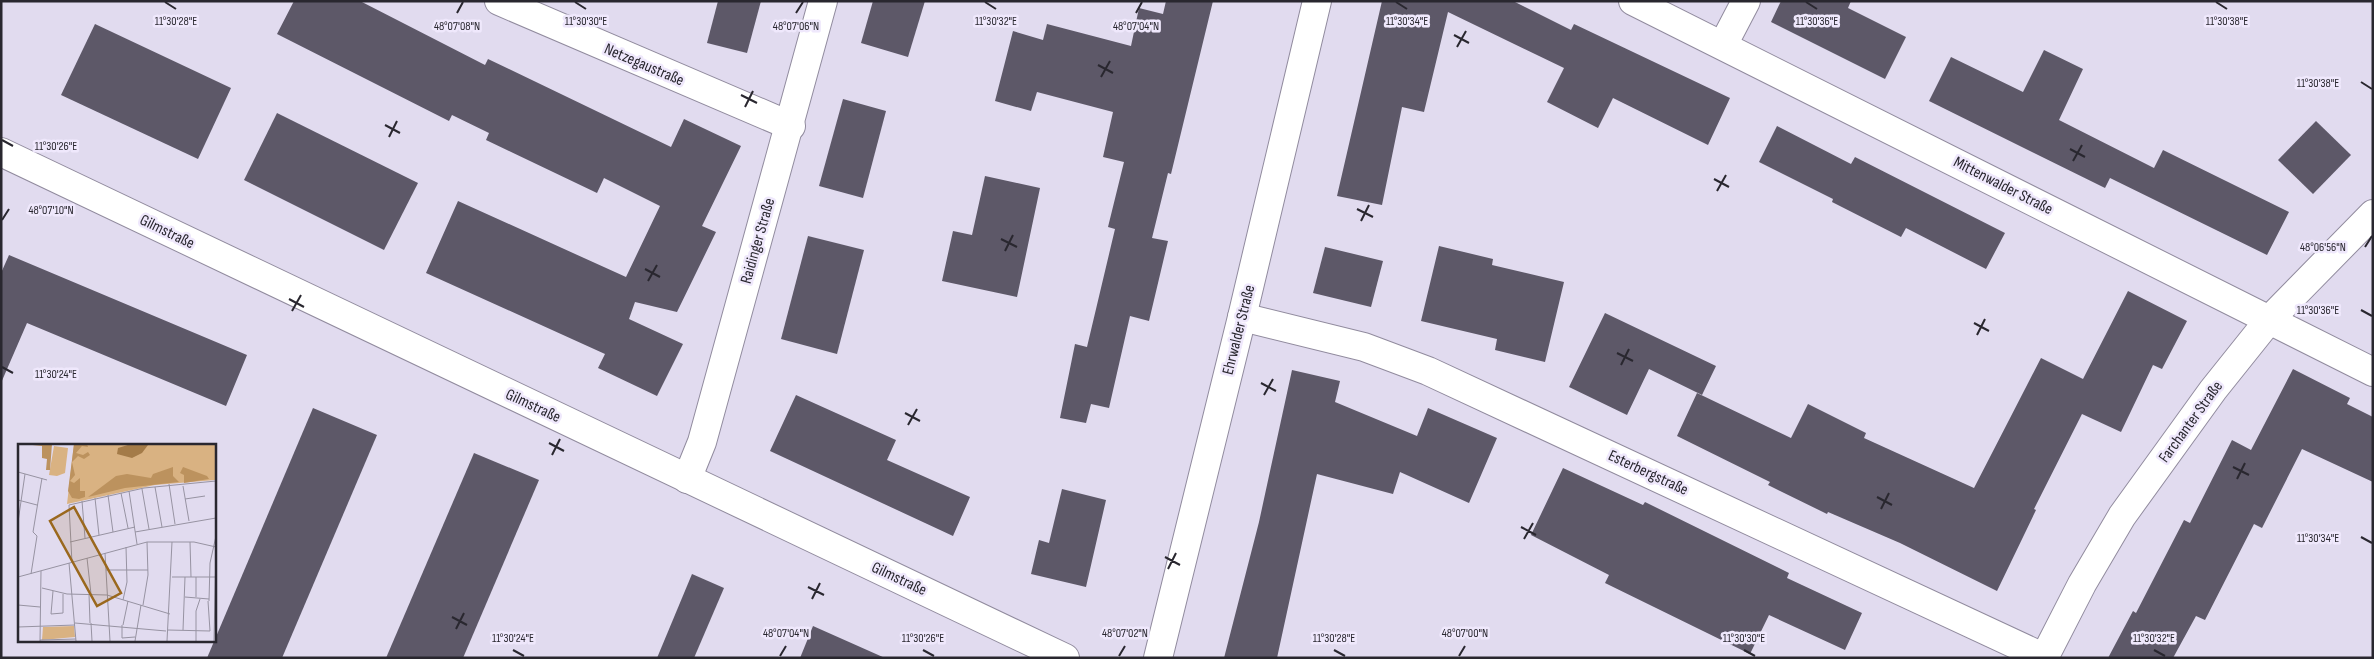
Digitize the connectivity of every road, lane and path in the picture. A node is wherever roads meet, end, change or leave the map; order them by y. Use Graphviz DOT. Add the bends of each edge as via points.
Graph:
graph roads {
  1 [pos="499,1"];
  2 [pos="823,1"];
  3 [pos="1317,1"];
  4 [pos="1633,1"];
  5 [pos="1746,1"];
  6 [pos="1723,45"];
  7 [pos="791,126"];
  8 [pos="1,152"];
  9 [pos="2373,214"];
  10 [pos="1242,317"];
  11 [pos="2269,320"];
  12 [pos="2373,372"];
  13 [pos="687,479"];
  14 [pos="1065,658"];
  15 [pos="1158,658"];
  16 [pos="2044,658"];
  1 -- 7 [label="street, Netzegaustraße"];
  2 -- 7 [label="street, Raidinger Straße"];
  3 -- 10 [label="street, Ehrwalder Straße"];
  4 -- 6 [label="street, Mittenwalder Straße"];
  5 -- 6 [label="street"];
  6 -- 11 [label="street, Mittenwalder Straße"];
  7 -- 13 [label="street, Raidinger Straße" via="702,442"];
  8 -- 13 [label="street, Gilmstraße"];
  9 -- 11 [label="street, Farchanter Straße"];
  10 -- 15 [label="street, Ehrwalder Straße"];
  10 -- 16 [label="street, Esterbergstraße" via="1364,347 1428,371"];
  11 -- 12 [label="street, Mittenwalder Straße"];
  11 -- 16 [label="street, Farchanter Straße" via="2213,390 2122,516"];
  13 -- 14 [label="street, Gilmstraße"];
}
